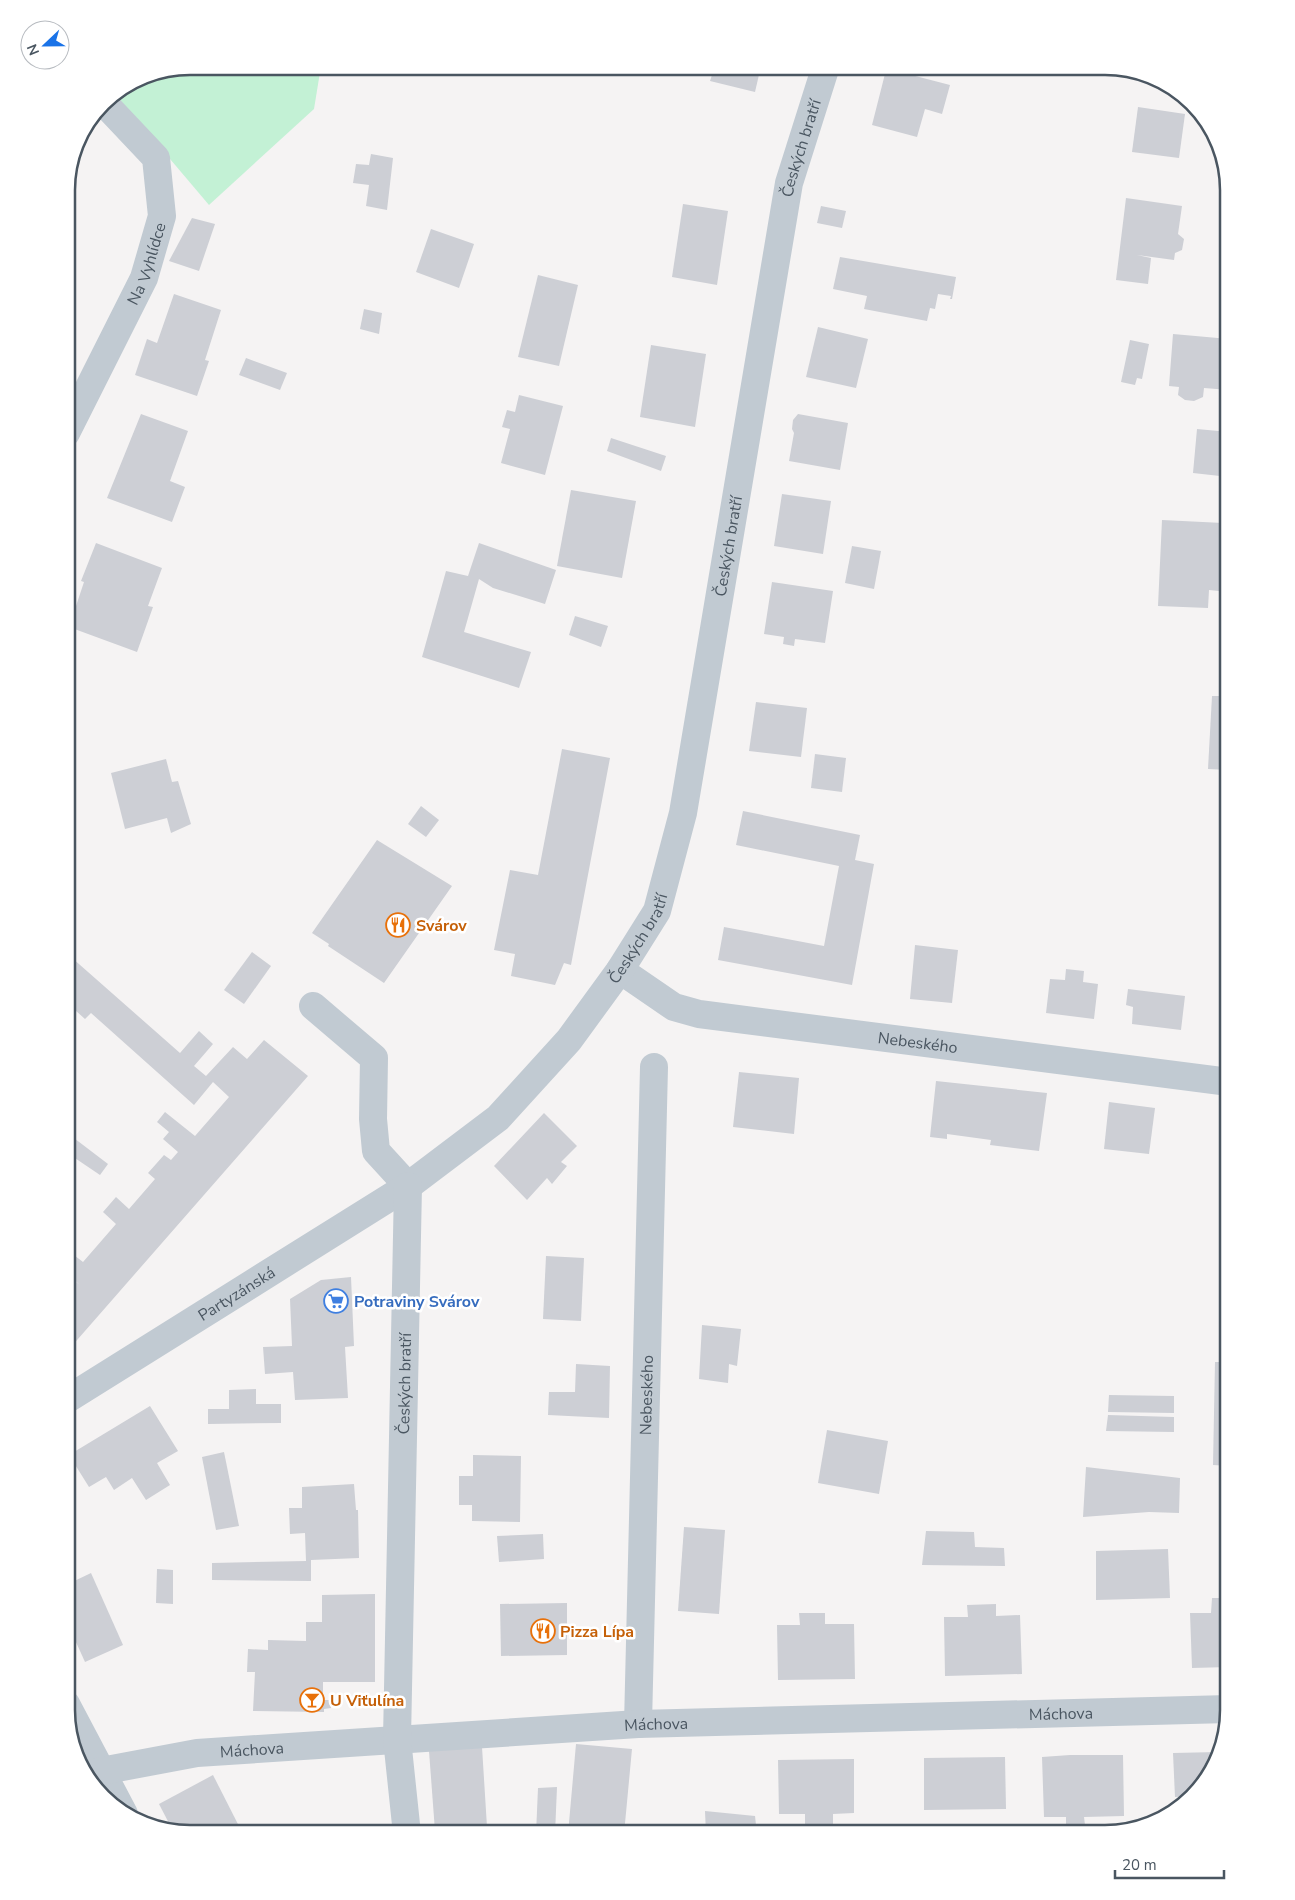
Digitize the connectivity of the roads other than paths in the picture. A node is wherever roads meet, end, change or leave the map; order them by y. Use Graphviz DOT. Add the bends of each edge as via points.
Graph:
graph roads {
  1 [pos="823,75"];
  2 [pos="109,108"];
  3 [pos="75,415"];
  4 [pos="620,970"];
  5 [pos="313,1006"];
  6 [pos="654,1067"];
  7 [pos="1220,1081"];
  8 [pos="408,1186"];
  9 [pos="75,1394"];
  10 [pos="1220,1709"];
  11 [pos="638,1724"];
  12 [pos="78,1733"];
  13 [pos="397,1738"];
  14 [pos="93,1772"];
  15 [pos="406,1825"];
  1 -- 4 [label="street, Českých bratří" via="790,183 683,814 657,911"];
  2 -- 3 [label="street, Na Vyhlídce" via="156,158 162,216 144,278"];
  4 -- 7 [label="street, Nebeského" via="674,1007 699,1014"];
  4 -- 8 [label="street, Českých bratří" via="569,1040 498,1118"];
  5 -- 8 [label="street" via="374,1058 376,1151"];
  6 -- 11 [label="street, Nebeského"];
  8 -- 9 [label="street, Partyzánská"];
  8 -- 13 [label="street, Českých bratří"];
  10 -- 11 [label="street, Máchova"];
  11 -- 13 [label="street, Máchova"];
  12 -- 14 [label="street"];
  13 -- 14 [label="street, Máchova" via="197,1752"];
  13 -- 15 [label="street, Českých bratří"];
}
